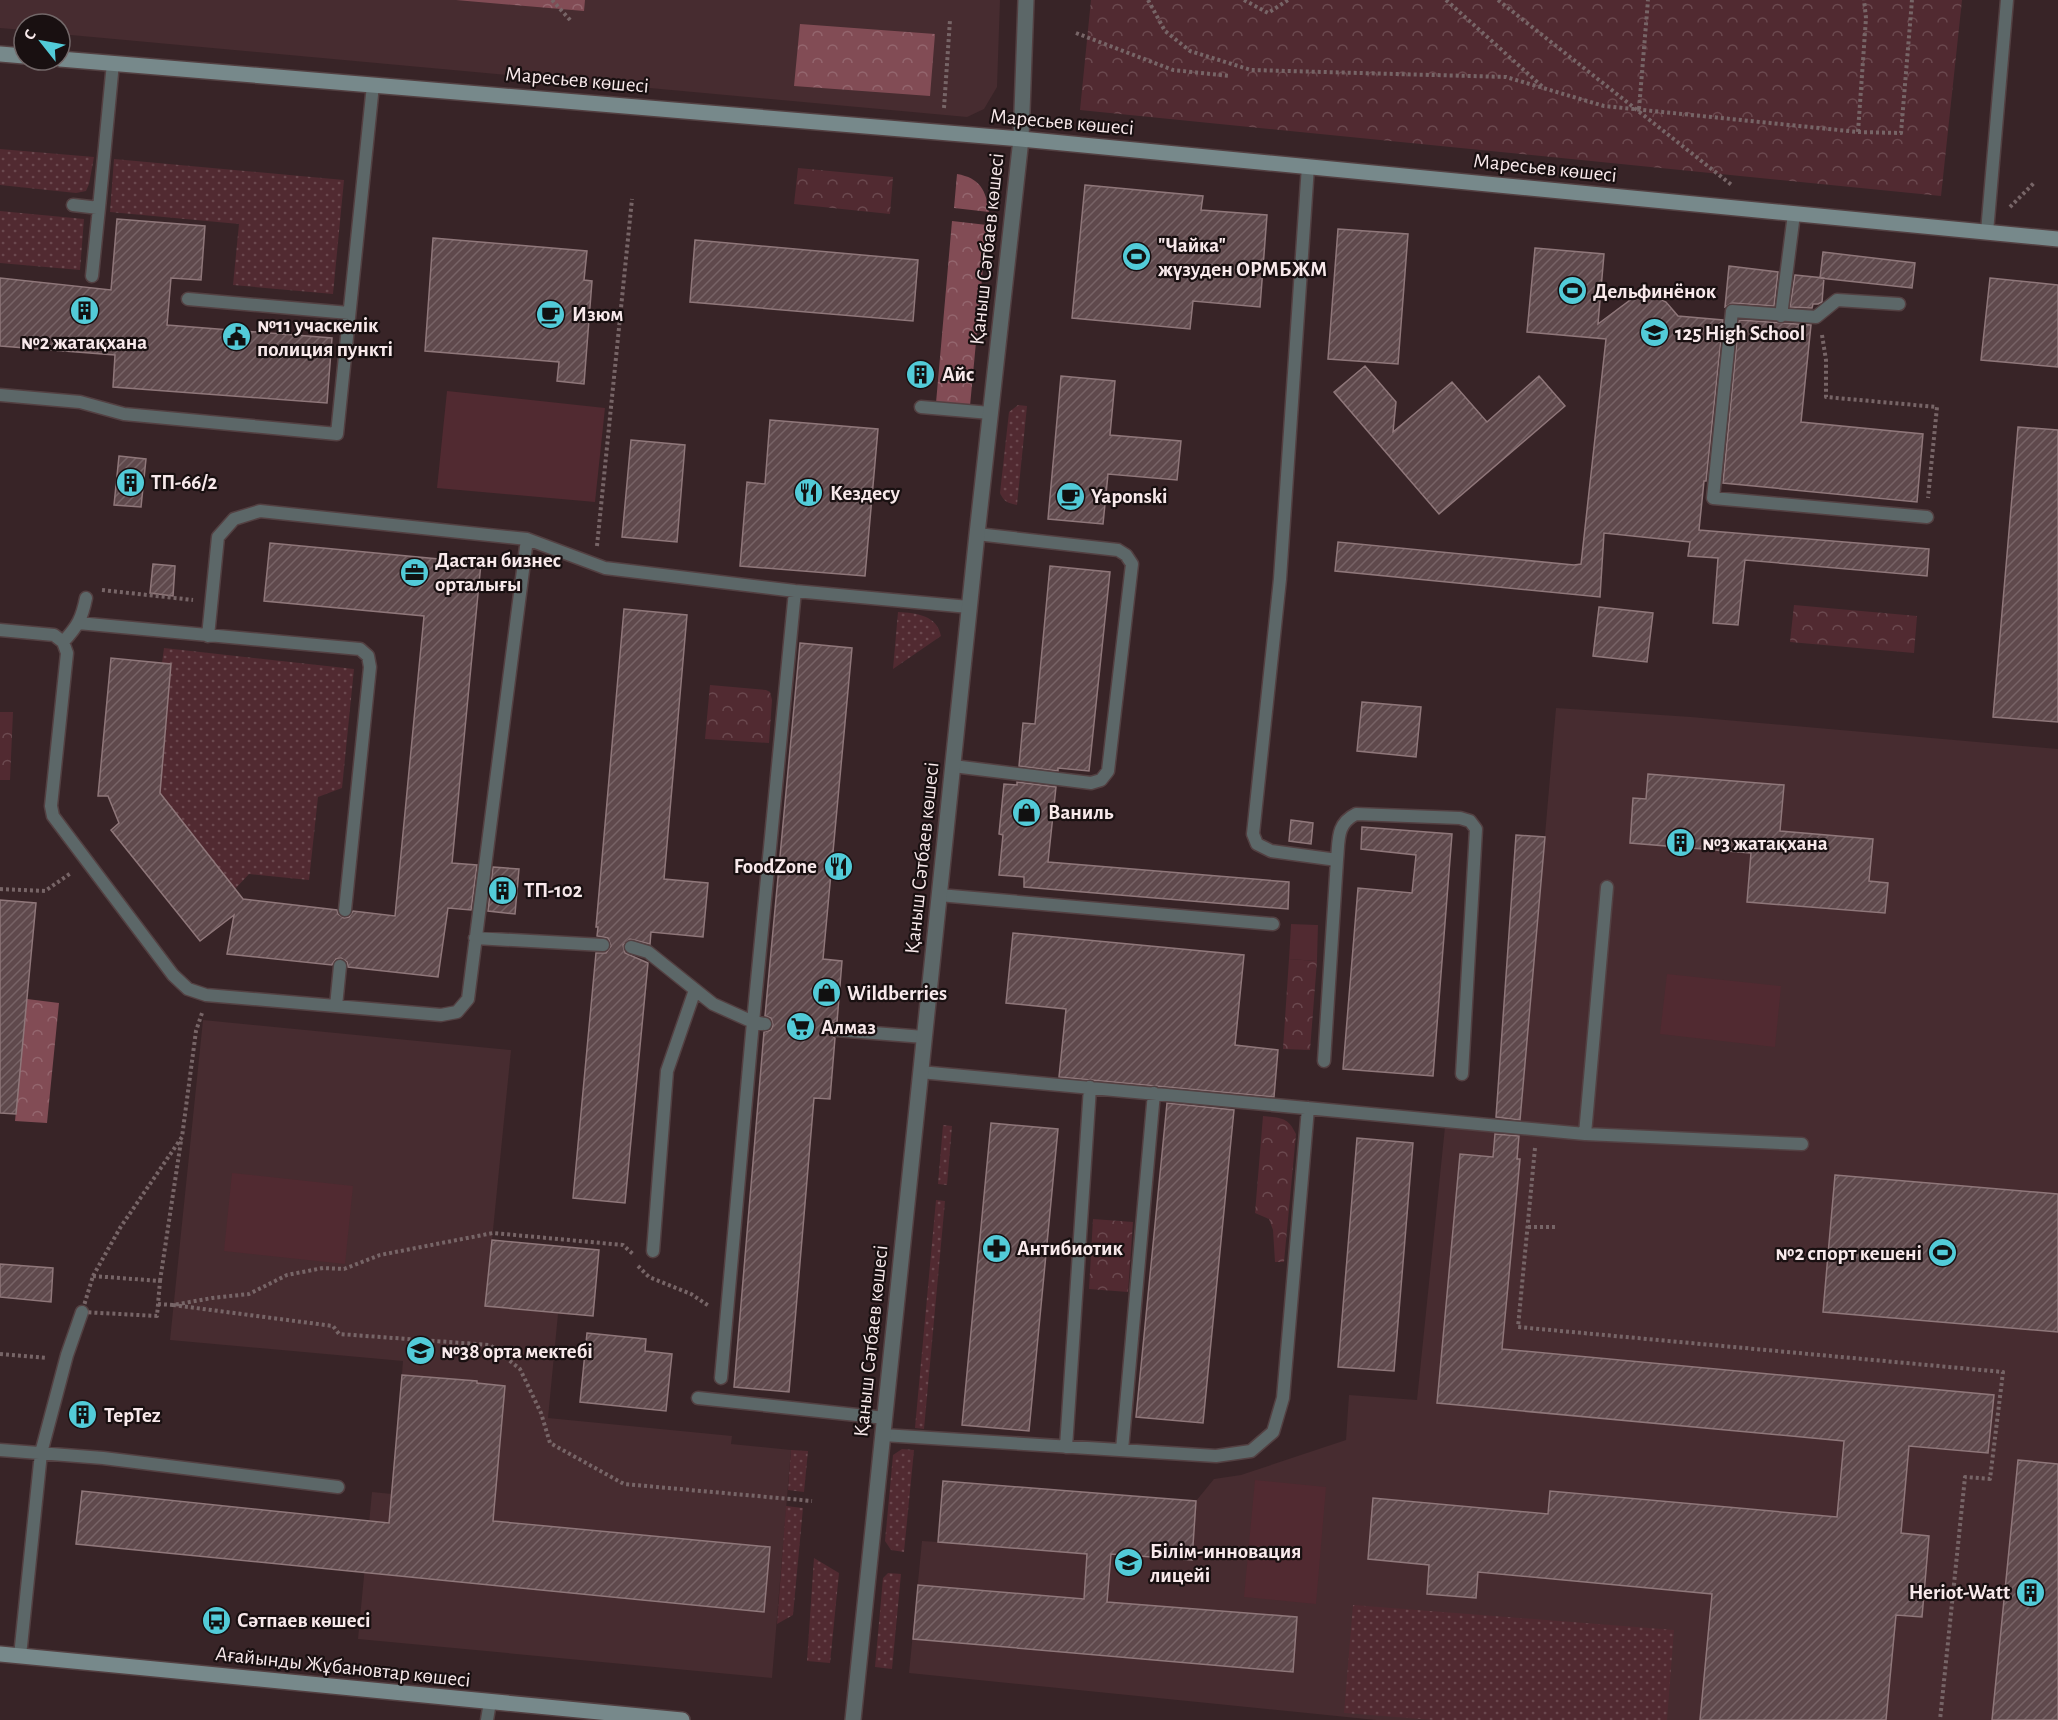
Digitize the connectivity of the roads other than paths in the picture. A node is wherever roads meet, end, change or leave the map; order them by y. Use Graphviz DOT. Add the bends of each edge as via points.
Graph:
graph roads {
  1 [pos="1026,0"];
  2 [pos="2007,0"];
  3 [pos="72,60"];
  4 [pos="113,63"];
  5 [pos="373,85"];
  6 [pos="1021,139"];
  7 [pos="1308,166"];
  8 [pos="73,205"];
  9 [pos="99,208"];
  10 [pos="1794,214"];
  11 [pos="1987,232"];
  12 [pos="2058,239"];
  13 [pos="92,276"];
  14 [pos="188,299"];
  15 [pos="1899,304"];
  16 [pos="349,313"];
  17 [pos="1781,316"];
  18 [pos="0,394"];
  19 [pos="921,407"];
  20 [pos="990,413"];
  21 [pos="1927,517"];
  22 [pos="977,534"];
  23 [pos="527,539"];
  24 [pos="795,591"];
  25 [pos="86,598"];
  26 [pos="969,607"];
  27 [pos="78,623"];
  28 [pos="0,630"];
  29 [pos="208,636"];
  30 [pos="63,642"];
  31 [pos="953,766"];
  32 [pos="1337,860"];
  33 [pos="1607,887"];
  34 [pos="939,895"];
  35 [pos="345,910"];
  36 [pos="1273,924"];
  37 [pos="476,938"];
  38 [pos="603,945"];
  39 [pos="631,947"];
  40 [pos="340,966"];
  41 [pos="695,990"];
  42 [pos="336,1006"];
  43 [pos="759,1023"];
  44 [pos="836,1030"];
  45 [pos="924,1037"];
  46 [pos="1324,1060"];
  47 [pos="920,1072"];
  48 [pos="1462,1074"];
  49 [pos="1090,1087"];
  50 [pos="1154,1093"];
  51 [pos="1308,1108"];
  52 [pos="1585,1134"];
  53 [pos="1802,1144"];
  54 [pos="653,1251"];
  55 [pos="82,1312"];
  56 [pos="721,1378"];
  57 [pos="698,1398"];
  58 [pos="885,1418"];
  59 [pos="883,1435"];
  60 [pos="1066,1447"];
  61 [pos="0,1450"];
  62 [pos="1122,1450"];
  63 [pos="41,1453"];
  64 [pos="338,1487"];
  65 [pos="0,1654"];
  66 [pos="20,1656"];
  67 [pos="490,1702"];
  68 [pos="487,1720"];
  69 [pos="682,1720"];
  70 [pos="853,1720"];
  1 -- 6 [label="street, Қаныш Сәтбаев көшесі"];
  2 -- 11 [label="lane"];
  3 -- 4 [label="street, Маресьев көшесі"];
  4 -- 5 [label="street, Маресьев көшесі"];
  4 -- 9 [label="lane"];
  5 -- 6 [label="street, Маресьев көшесі"];
  5 -- 16 [label="lane"];
  6 -- 7 [label="street, Маресьев көшесі"];
  6 -- 20 [label="street, Қаныш Сәтбаев көшесі"];
  7 -- 10 [label="street, Маресьев көшесі"];
  7 -- 32 [label="lane" via="1280,579 1253,834 1257,844 1271,851"];
  8 -- 9 [label="lane"];
  9 -- 13 [label="lane"];
  10 -- 11 [label="street, Маресьев көшесі"];
  10 -- 17 [label="lane"];
  11 -- 12 [label="street, Маресьев көшесі"];
  14 -- 16 [label="lane"];
  15 -- 17 [label="lane" via="1837,300 1816,318"];
  16 -- 18 [label="lane" via="337,434 124,414 80,402"];
  17 -- 21 [label="lane" via="1732,311 1713,498"];
  19 -- 20 [label="lane"];
  20 -- 22 [label="street, Қаныш Сәтбаев көшесі"];
  22 -- 26 [label="street, Қаныш Сәтбаев көшесі"];
  22 -- 31 [label="lane" via="1118,550 1132,564 1108,771 1101,780 1091,783"];
  23 -- 24 [label="lane" via="605,568"];
  23 -- 29 [label="lane" via="260,511 234,519 218,537"];
  23 -- 37 [label="lane"];
  24 -- 26 [label="lane"];
  24 -- 43 [label="lane"];
  25 -- 27 [label="lane"];
  26 -- 31 [label="street, Қаныш Сәтбаев көшесі"];
  27 -- 29 [label="lane"];
  27 -- 30 [label="lane"];
  28 -- 30 [label="lane" via="54,635"];
  29 -- 35 [label="lane" via="360,649 368,656"];
  30 -- 42 [label="lane" via="67,653 53,816 173,975 189,989 206,995"];
  31 -- 34 [label="street, Қаныш Сәтбаев көшесі"];
  32 -- 46 [label="lane"];
  32 -- 48 [label="lane" via="1341,829 1346,819 1356,814 1461,818 1476,829"];
  33 -- 52 [label="lane"];
  34 -- 36 [label="lane"];
  34 -- 45 [label="street, Қаныш Сәтбаев көшесі"];
  37 -- 38 [label="lane"];
  37 -- 42 [label="lane" via="468,999 457,1012 441,1016"];
  39 -- 41 [label="lane" via="648,952"];
  40 -- 42 [label="lane"];
  41 -- 43 [label="lane" via="713,1004"];
  41 -- 54 [label="lane" via="668,1071"];
  43 -- 56 [label="lane"];
  44 -- 45 [label="lane"];
  45 -- 47 [label="street, Қаныш Сәтбаев көшесі"];
  47 -- 49 [label="lane"];
  47 -- 58 [label="street, Қаныш Сәтбаев көшесі"];
  49 -- 50 [label="lane"];
  49 -- 60 [label="lane"];
  50 -- 51 [label="lane"];
  50 -- 62 [label="lane"];
  51 -- 52 [label="lane"];
  51 -- 62 [label="lane" via="1283,1398 1273,1432 1251,1451 1216,1456"];
  52 -- 53 [label="lane"];
  55 -- 63 [label="lane"];
  57 -- 58 [label="lane"];
  58 -- 59 [label="street, Қаныш Сәтбаев көшесі"];
  59 -- 60 [label="lane"];
  59 -- 70 [label="street, Қаныш Сәтбаев көшесі"];
  60 -- 62 [label="lane"];
  61 -- 63 [label="lane"];
  63 -- 64 [label="lane"];
  63 -- 66 [label="lane"];
  65 -- 66 [label="street, Ағайынды Жұбановтар көшесі"];
  66 -- 67 [label="street, Ағайынды Жұбановтар көшесі"];
  67 -- 68 [label="lane"];
  67 -- 69 [label="street, Ағайынды Жұбановтар көшесі"];
}
